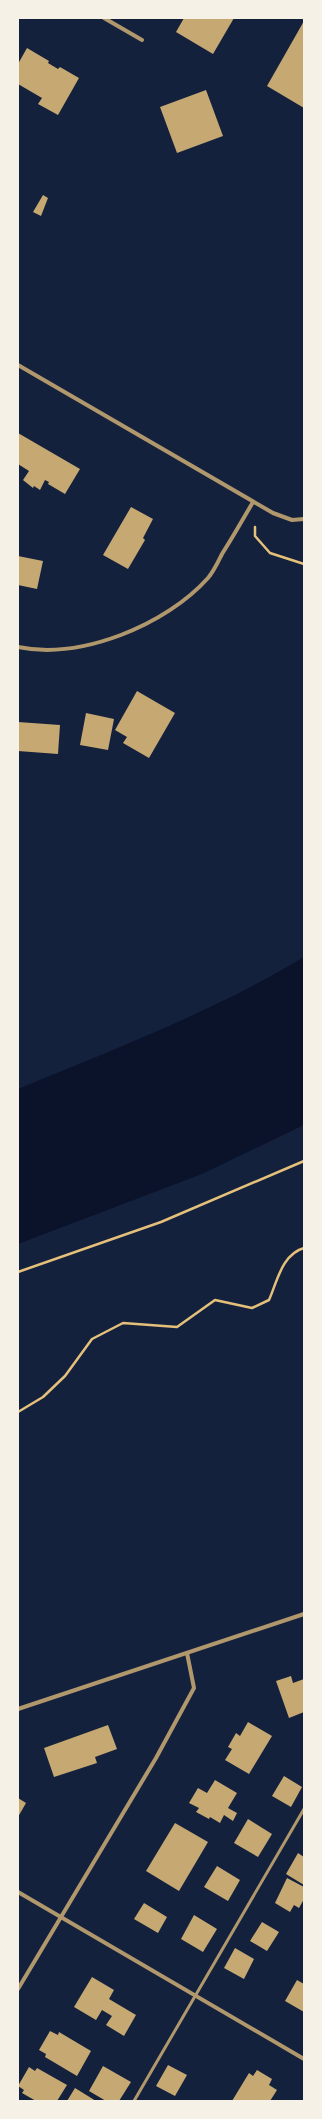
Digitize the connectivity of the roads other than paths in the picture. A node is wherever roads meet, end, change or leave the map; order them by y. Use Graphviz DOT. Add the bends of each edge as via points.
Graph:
graph roads {
  1 [pos="104,18"];
  2 [pos="142,40"];
  3 [pos="18,365"];
  4 [pos="253,502"];
  5 [pos="304,519"];
  6 [pos="18,647"];
  7 [pos="304,1614"];
  8 [pos="187,1652"];
  9 [pos="18,1709"];
  10 [pos="304,1809"];
  11 [pos="18,1892"];
  12 [pos="61,1917"];
  13 [pos="18,1989"];
  14 [pos="195,1995"];
  15 [pos="304,2059"];
  16 [pos="134,2101"];
  1 -- 2 [label="street"];
  3 -- 4 [label="street"];
  4 -- 5 [label="street" via="292,520"];
  4 -- 6 [label="street" via="209,576 185,601 118,636 76,647 37,651"];
  7 -- 8 [label="street"];
  8 -- 9 [label="street"];
  8 -- 12 [label="street" via="194,1688 156,1758"];
  10 -- 14 [label="lane"];
  11 -- 12 [label="street"];
  12 -- 13 [label="street"];
  12 -- 14 [label="street"];
  14 -- 15 [label="street"];
  14 -- 16 [label="lane"];
}
